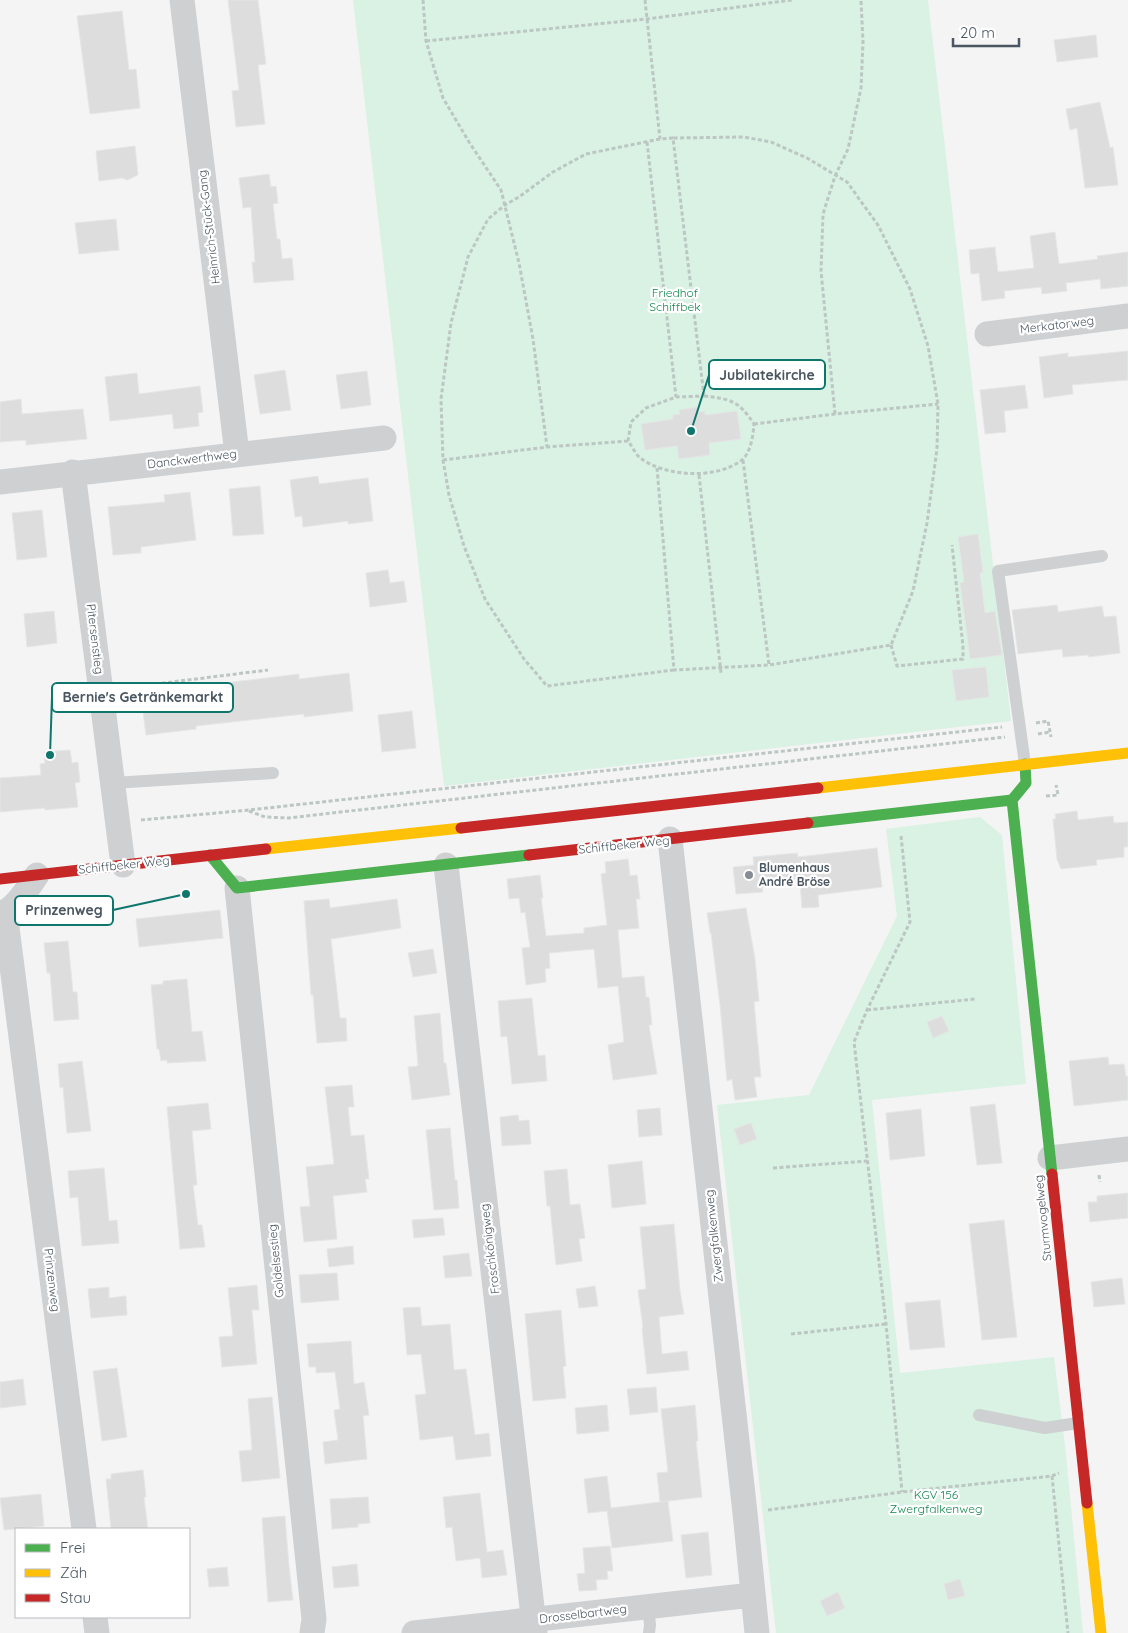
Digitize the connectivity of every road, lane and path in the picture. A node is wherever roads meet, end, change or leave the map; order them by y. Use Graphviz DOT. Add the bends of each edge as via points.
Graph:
graph roads {
  1 [pos="182,0"];
  2 [pos="423,0"];
  3 [pos="645,0"];
  4 [pos="792,0"];
  5 [pos="860,0"];
  6 [pos="647,19"];
  7 [pos="426,41"];
  8 [pos="660,138"];
  9 [pos="673,138"];
  10 [pos="647,142"];
  11 [pos="835,176"];
  12 [pos="505,205"];
  13 [pos="1128,316"];
  14 [pos="987,334"];
  15 [pos="704,396"];
  16 [pos="676,397"];
  17 [pos="938,404"];
  18 [pos="836,414"];
  19 [pos="754,424"];
  20 [pos="384,438"];
  21 [pos="628,441"];
  22 [pos="547,447"];
  23 [pos="237,454"];
  24 [pos="443,460"];
  25 [pos="743,460"];
  26 [pos="657,468"];
  27 [pos="73,472"];
  28 [pos="699,475"];
  29 [pos="0,482"];
  30 [pos="952,545"];
  31 [pos="1102,556"];
  32 [pos="891,645"];
  33 [pos="769,665"];
  34 [pos="720,666"];
  35 [pos="268,670"];
  36 [pos="674,670"];
  37 [pos="721,673"];
  38 [pos="101,691"];
  39 [pos="1020,730"];
  40 [pos="1128,753"];
  41 [pos="1025,764"];
  42 [pos="273,773"];
  43 [pos="113,783"];
  44 [pos="1012,800"];
  45 [pos="249,810"];
  46 [pos="899,813"];
  47 [pos="118,824"];
  48 [pos="670,839"];
  49 [pos="210,855"];
  50 [pos="123,865"];
  51 [pos="446,865"];
  52 [pos="37,875"];
  53 [pos="0,879"];
  54 [pos="237,888"];
  55 [pos="2,913"];
  56 [pos="975,999"];
  57 [pos="866,1010"];
  58 [pos="1128,1149"];
  59 [pos="1050,1158"];
  60 [pos="867,1161"];
  61 [pos="773,1168"];
  62 [pos="886,1324"];
  63 [pos="791,1334"];
  64 [pos="979,1415"];
  65 [pos="1078,1423"];
  66 [pos="902,1492"];
  67 [pos="745,1513"];
  68 [pos="84,1528"];
  69 [pos="752,1595"];
  70 [pos="648,1607"];
  71 [pos="95,1618"];
  72 [pos="534,1627"];
  73 [pos="97,1633"];
  74 [pos="312,1633"];
  75 [pos="414,1633"];
  76 [pos="649,1633"];
  77 [pos="757,1633"];
  78 [pos="1068,1633"];
  79 [pos="1101,1633"];
  1 -- 23 [label="street, Heinrich-Stück-Gang"];
  2 -- 7 [label="path"];
  3 -- 6 [label="path"];
  4 -- 6 [label="path"];
  5 -- 11 [label="path" via="863,42 861,88 848,149"];
  6 -- 7 [label="path"];
  6 -- 8 [label="path"];
  7 -- 12 [label="path" via="443,98 501,190"];
  8 -- 9 [label="path"];
  8 -- 10 [label="path"];
  9 -- 11 [label="path" via="744,137 771,142 807,158"];
  9 -- 15 [label="path"];
  10 -- 12 [label="path" via="586,154"];
  10 -- 16 [label="path"];
  11 -- 17 [label="path" via="847,182 878,226 910,289 928,346"];
  11 -- 18 [label="path" via="824,214 821,271"];
  12 -- 22 [label="path" via="533,340"];
  12 -- 24 [label="path" via="488,219 468,257 451,323 441,399"];
  13 -- 14 [label="street, Merkatorweg"];
  15 -- 16 [label="path"];
  15 -- 19 [label="path" via="726,398 744,408"];
  16 -- 21 [label="path" via="646,408 631,422"];
  17 -- 18 [label="path"];
  17 -- 32 [label="path" via="937,449 927,523 913,590"];
  18 -- 19 [label="path"];
  19 -- 25 [label="path" via="751,444"];
  20 -- 23 [label="street, Danckwerthweg"];
  21 -- 22 [label="path"];
  21 -- 26 [label="path" via="638,456"];
  22 -- 24 [label="path"];
  23 -- 27 [label="street, Danckwerthweg"];
  24 -- 36 [label="path" via="464,546 485,599 524,659 546,686"];
  25 -- 28 [label="path" via="721,471"];
  25 -- 33 [label="path"];
  26 -- 28 [label="path"];
  26 -- 36 [label="path"];
  27 -- 29 [label="street, Danckwerthweg"];
  27 -- 38 [label="street, Pitersenstieg"];
  28 -- 34 [label="path"];
  30 -- 32 [label="path" via="963,658 896,666"];
  31 -- 39 [label="lane" via="998,571"];
  32 -- 33 [label="path"];
  33 -- 34 [label="path"];
  34 -- 36 [label="path"];
  34 -- 37 [label="path"];
  35 -- 38 [label="path"];
  38 -- 43 [label="street, Pitersenstieg"];
  39 -- 39 [label="path" via="1050,734 1048,721"];
  39 -- 41 [label="lane"];
  39 -- 45 [label="path"];
  39 -- 45 [label="path" via="288,818 265,817"];
  40 -- 41 [label="street, Schiffbeker Weg"];
  41 -- 44 [label="street" via="1026,783"];
  41 -- 49 [label="street, Schiffbeker Weg"];
  42 -- 43 [label="lane"];
  43 -- 47 [label="street, Pitersenstieg"];
  44 -- 46 [label="street, Schiffbeker Weg"];
  44 -- 59 [label="street, Sturmvogelweg"];
  45 -- 47 [label="path"];
  46 -- 48 [label="street, Schiffbeker Weg"];
  46 -- 57 [label="path" via="910,922"];
  47 -- 50 [label="street, Pitersenstieg"];
  48 -- 51 [label="street, Schiffbeker Weg"];
  48 -- 67 [label="street, Zwergfalkenweg"];
  49 -- 50 [label="street, Schiffbeker Weg"];
  49 -- 54 [label="street"];
  50 -- 52 [label="street, Schiffbeker Weg"];
  51 -- 54 [label="street, Schiffbeker Weg"];
  51 -- 72 [label="street, Froschkönigweg"];
  52 -- 53 [label="street, Schiffbeker Weg"];
  52 -- 55 [label="street" via="19,900"];
  54 -- 74 [label="street, Goldelsestieg" via="314,1618"];
  55 -- 68 [label="street, Prinzenweg"];
  56 -- 57 [label="path"];
  57 -- 60 [label="path" via="854,1042"];
  58 -- 59 [label="street"];
  59 -- 65 [label="street, Sturmvogelweg"];
  60 -- 61 [label="path"];
  60 -- 62 [label="path"];
  62 -- 63 [label="path"];
  62 -- 66 [label="path"];
  64 -- 65 [label="lane" via="1045,1428"];
  65 -- 79 [label="street, Sturmvogelweg"];
  66 -- 67 [label="path"];
  66 -- 78 [label="path" via="1052,1476"];
  67 -- 69 [label="street, Zwergfalkenweg"];
  69 -- 70 [label="street, Drosselbartweg"];
  69 -- 77 [label="street, Zwergfalkenweg"];
  70 -- 72 [label="street, Drosselbartweg"];
  70 -- 76 [label="lane"];
  71 -- 73 [label="street"];
  72 -- 75 [label="street, Drosselbartweg"];
}
